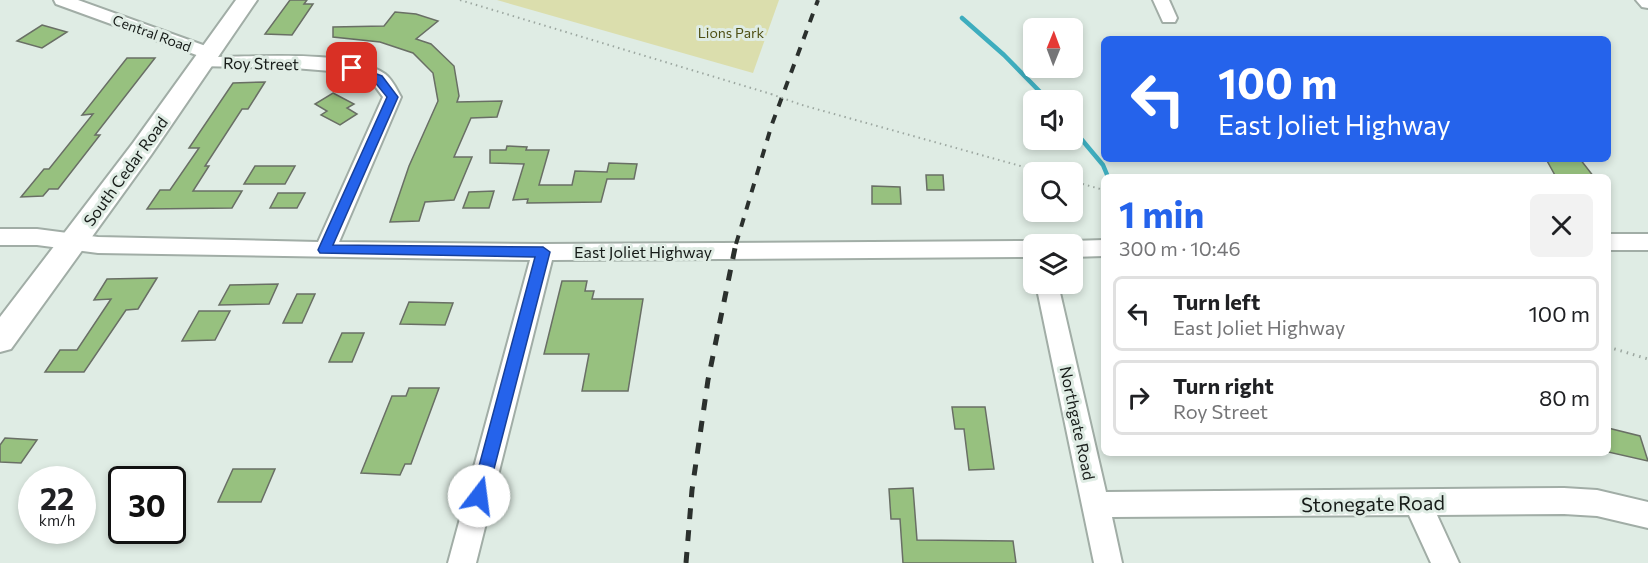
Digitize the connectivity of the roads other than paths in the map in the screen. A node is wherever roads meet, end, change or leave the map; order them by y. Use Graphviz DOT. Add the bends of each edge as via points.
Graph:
graph roads {
  1 [pos="62,0"];
  2 [pos="247,0"];
  3 [pos="1161,0"];
  4 [pos="1644,0"];
  5 [pos="1648,3"];
  6 [pos="1169,18"];
  7 [pos="205,58"];
  8 [pos="0,237"];
  9 [pos="73,242"];
  10 [pos="1611,242"];
  11 [pos="1648,242"];
  12 [pos="1101,248"];
  13 [pos="1023,249"];
  14 [pos="1083,249"];
  15 [pos="325,250"];
  16 [pos="543,252"];
  17 [pos="1049,294"];
  18 [pos="0,340"];
  19 [pos="1417,502"];
  20 [pos="1096,506"];
  21 [pos="1648,515"];
  22 [pos="462,563"];
  23 [pos="1108,563"];
  24 [pos="1445,563"];
  1 -- 7 [label="street, Central Road"];
  2 -- 7 [label="main road, South Cedar Road"];
  3 -- 6 [label="street"];
  4 -- 5 [label="street"];
  7 -- 9 [label="main road, South Cedar Road"];
  7 -- 15 [label="street, Roy Street" via="352,68 378,78 392,97"];
  8 -- 9 [label="street, East Joliet Highway"];
  9 -- 15 [label="street, East Joliet Highway"];
  9 -- 18 [label="main road, South Cedar Road"];
  10 -- 11 [label="street"];
  12 -- 14 [label="street"];
  13 -- 16 [label="street, East Joliet Highway"];
  15 -- 16 [label="street, East Joliet Highway"];
  16 -- 22 [label="street"];
  17 -- 20 [label="street, Northgate Road"];
  19 -- 20 [label="street, Stonegate Road"];
  19 -- 21 [label="street, Stonegate Road" via="1597,502"];
  19 -- 24 [label="street"];
  20 -- 23 [label="street, Northgate Road"];
}
